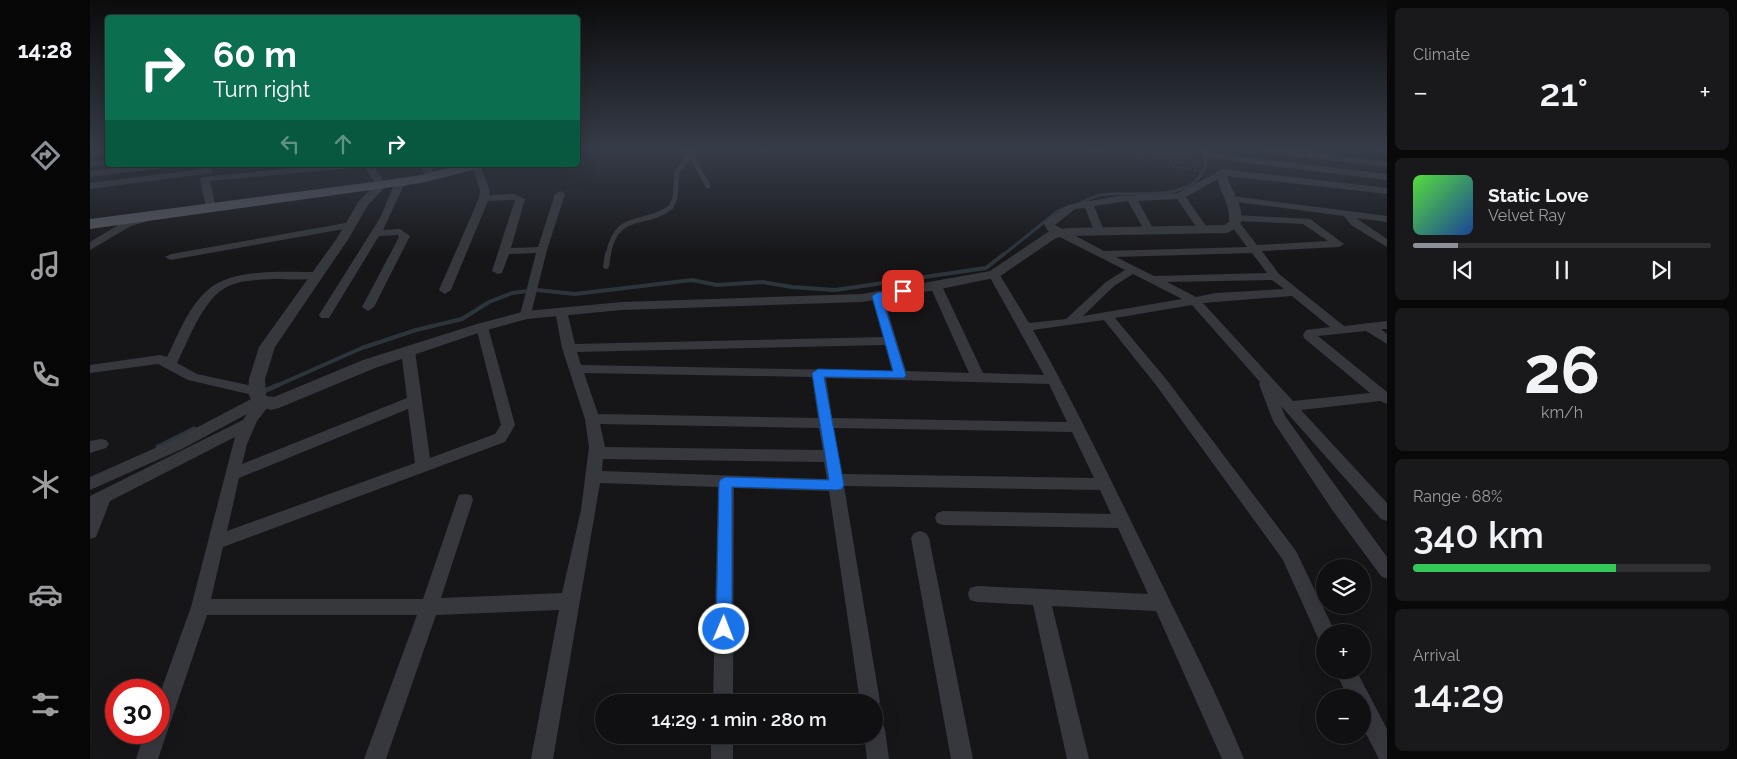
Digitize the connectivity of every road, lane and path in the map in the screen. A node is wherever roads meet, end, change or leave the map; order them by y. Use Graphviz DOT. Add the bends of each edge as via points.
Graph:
graph roads {
  1 [pos="210,185"];
  2 [pos="378,185"];
  3 [pos="381,185"];
  4 [pos="399,185"];
  5 [pos="482,185"];
  6 [pos="675,185"];
  7 [pos="1198,185"];
  8 [pos="1226,185"];
  9 [pos="1348,185"];
  10 [pos="1387,191"];
  11 [pos="560,194"];
  12 [pos="1180,196"];
  13 [pos="484,198"];
  14 [pos="1131,198"];
  15 [pos="1232,199"];
  16 [pos="1088,204"];
  17 [pos="211,208"];
  18 [pos="1347,214"];
  19 [pos="155,215"];
  20 [pos="1387,219"];
  21 [pos="1235,221"];
  22 [pos="90,224"];
  23 [pos="351,225"];
  24 [pos="1203,229"];
  25 [pos="1149,230"];
  26 [pos="1099,231"];
  27 [pos="376,233"];
  28 [pos="1060,233"];
  29 [pos="1387,244"];
  30 [pos="90,247"];
  31 [pos="1256,249"];
  32 [pos="542,250"];
  33 [pos="506,251"];
  34 [pos="1102,254"];
  35 [pos="171,257"];
  36 [pos="606,266"];
  37 [pos="1134,269"];
  38 [pos="498,271"];
  39 [pos="994,274"];
  40 [pos="317,275"];
  41 [pos="1275,276"];
  42 [pos="1154,279"];
  43 [pos="936,286"];
  44 [pos="445,290"];
  45 [pos="1294,292"];
  46 [pos="877,296"];
  47 [pos="1195,301"];
  48 [pos="368,307"];
  49 [pos="561,311"];
  50 [pos="325,315"];
  51 [pos="526,316"];
  52 [pos="1107,316"];
  53 [pos="1070,322"];
  54 [pos="1387,325"];
  55 [pos="482,326"];
  56 [pos="1026,327"];
  57 [pos="1369,327"];
  58 [pos="1341,330"];
  59 [pos="1387,340"];
  60 [pos="890,341"];
  61 [pos="569,348"];
  62 [pos="408,352"];
  63 [pos="170,363"];
  64 [pos="90,369"];
  65 [pos="576,369"];
  66 [pos="818,373"];
  67 [pos="900,375"];
  68 [pos="1263,376"];
  69 [pos="978,377"];
  70 [pos="1053,380"];
  71 [pos="259,397"];
  72 [pos="1385,398"];
  73 [pos="414,401"];
  74 [pos="1290,406"];
  75 [pos="592,419"];
  76 [pos="826,422"];
  77 [pos="248,424"];
  78 [pos="1078,427"];
  79 [pos="596,453"];
  80 [pos="832,456"];
  81 [pos="423,465"];
  82 [pos="232,474"];
  83 [pos="593,477"];
  84 [pos="726,482"];
  85 [pos="836,483"];
  86 [pos="90,484"];
  87 [pos="1105,484"];
  88 [pos="465,500"];
  89 [pos="96,501"];
  90 [pos="1387,514"];
  91 [pos="943,518"];
  92 [pos="1124,522"];
  93 [pos="90,532"];
  94 [pos="920,538"];
  95 [pos="216,542"];
  96 [pos="1387,571"];
  97 [pos="977,594"];
  98 [pos="1041,598"];
  99 [pos="570,600"];
  100 [pos="1162,603"];
  101 [pos="200,607"];
  102 [pos="429,607"];
  103 [pos="1322,624"];
  104 [pos="170,693"];
  105 [pos="723,694"];
  106 [pos="869,694"];
  107 [pos="1371,721"];
  108 [pos="152,744"];
  109 [pos="722,744"];
  110 [pos="876,744"];
  111 [pos="1387,751"];
  112 [pos="147,759"];
  113 [pos="375,759"];
  114 [pos="542,759"];
  115 [pos="722,759"];
  116 [pos="878,759"];
  117 [pos="962,759"];
  118 [pos="1078,759"];
  119 [pos="1233,759"];
  1 -- 17 [label="street"];
  2 -- 17 [label="main road"];
  3 -- 23 [label="street" via="363,203"];
  4 -- 27 [label="street"];
  5 -- 13 [label="street"];
  6 -- 36 [label="lane" via="675,200 664,211 617,229 611,240"];
  7 -- 12 [label="street"];
  8 -- 15 [label="street"];
  9 -- 10 [label="street"];
  11 -- 32 [label="street"];
  12 -- 14 [label="street"];
  12 -- 24 [label="street"];
  13 -- 33 [label="street" via="520,198"];
  13 -- 44 [label="street"];
  14 -- 16 [label="street"];
  14 -- 25 [label="street"];
  15 -- 18 [label="street"];
  15 -- 21 [label="street"];
  16 -- 26 [label="street"];
  16 -- 28 [label="street" via="1072,207 1049,224"];
  17 -- 19 [label="main road"];
  18 -- 20 [label="street"];
  18 -- 29 [label="street"];
  19 -- 22 [label="main road"];
  19 -- 30 [label="street" via="127,224"];
  21 -- 24 [label="street" via="1227,229"];
  21 -- 31 [label="street"];
  21 -- 31 [label="street" via="1306,221 1339,244"];
  23 -- 35 [label="street"];
  23 -- 40 [label="street"];
  24 -- 25 [label="street"];
  25 -- 26 [label="street"];
  26 -- 28 [label="street"];
  27 -- 48 [label="street" via="400,232 405,236"];
  27 -- 50 [label="street"];
  28 -- 34 [label="street"];
  28 -- 39 [label="street" via="1052,235"];
  31 -- 34 [label="street"];
  31 -- 41 [label="street"];
  32 -- 33 [label="street"];
  32 -- 51 [label="street"];
  33 -- 38 [label="street"];
  34 -- 37 [label="street"];
  37 -- 42 [label="street"];
  37 -- 53 [label="street" via="1110,284"];
  39 -- 43 [label="street"];
  39 -- 56 [label="street"];
  40 -- 63 [label="street" via="236,280 219,286 207,297"];
  40 -- 71 [label="street" via="267,347 257,379"];
  41 -- 42 [label="street"];
  41 -- 45 [label="street"];
  42 -- 47 [label="street"];
  43 -- 46 [label="street"];
  43 -- 69 [label="street"];
  45 -- 47 [label="street"];
  45 -- 58 [label="street"];
  46 -- 49 [label="street"];
  46 -- 60 [label="street"];
  47 -- 52 [label="street"];
  47 -- 68 [label="street"];
  49 -- 51 [label="street"];
  49 -- 61 [label="street"];
  51 -- 55 [label="street"];
  52 -- 53 [label="street"];
  52 -- 103 [label="street" via="1161,382 1290,556"];
  53 -- 56 [label="street"];
  54 -- 57 [label="street"];
  55 -- 62 [label="street"];
  55 -- 81 [label="street" via="508,425 506,432 495,442"];
  56 -- 70 [label="street"];
  57 -- 58 [label="street"];
  57 -- 59 [label="street"];
  58 -- 72 [label="street" via="1309,335"];
  60 -- 61 [label="street"];
  60 -- 67 [label="street"];
  61 -- 65 [label="street"];
  62 -- 71 [label="street" via="369,364 279,402"];
  62 -- 73 [label="street"];
  63 -- 64 [label="street" via="153,359"];
  63 -- 71 [label="street" via="193,377"];
  65 -- 66 [label="street"];
  65 -- 75 [label="street"];
  66 -- 67 [label="street"];
  66 -- 76 [label="street"];
  67 -- 69 [label="street"];
  68 -- 74 [label="street"];
  68 -- 96 [label="street" via="1278,417"];
  69 -- 70 [label="street"];
  70 -- 78 [label="street"];
  71 -- 77 [label="street"];
  71 -- 86 [label="street" via="235,416"];
  72 -- 74 [label="street"];
  73 -- 81 [label="street"];
  73 -- 82 [label="street"];
  74 -- 90 [label="street"];
  75 -- 76 [label="street"];
  75 -- 79 [label="street"];
  76 -- 78 [label="street"];
  76 -- 80 [label="street"];
  77 -- 82 [label="street"];
  77 -- 89 [label="street"];
  78 -- 87 [label="street"];
  79 -- 80 [label="street"];
  79 -- 83 [label="street"];
  80 -- 85 [label="street"];
  81 -- 95 [label="street"];
  82 -- 95 [label="street"];
  83 -- 84 [label="street"];
  83 -- 99 [label="street"];
  84 -- 85 [label="street"];
  84 -- 105 [label="street"];
  85 -- 87 [label="street"];
  85 -- 106 [label="street"];
  87 -- 92 [label="street"];
  88 -- 102 [label="street"];
  89 -- 93 [label="street"];
  91 -- 92 [label="street"];
  92 -- 100 [label="street"];
  94 -- 117 [label="street"];
  95 -- 101 [label="street"];
  97 -- 98 [label="street"];
  98 -- 100 [label="street"];
  98 -- 118 [label="street"];
  99 -- 102 [label="street"];
  99 -- 114 [label="street"];
  100 -- 119 [label="street"];
  101 -- 102 [label="street"];
  101 -- 104 [label="street"];
  102 -- 113 [label="street"];
  107 -- 111 [label="street"];
  108 -- 112 [label="street"];
  109 -- 115 [label="street"];
  110 -- 116 [label="street"];
}
